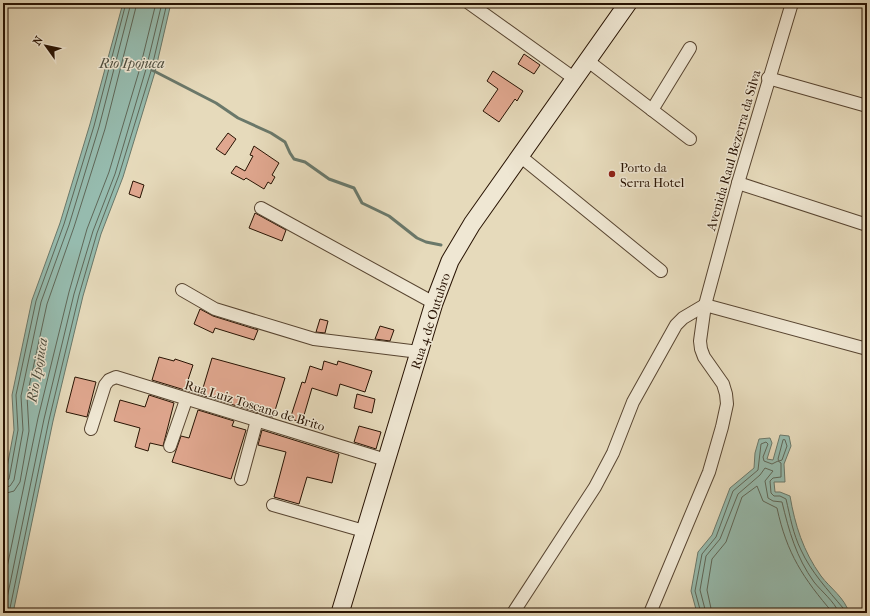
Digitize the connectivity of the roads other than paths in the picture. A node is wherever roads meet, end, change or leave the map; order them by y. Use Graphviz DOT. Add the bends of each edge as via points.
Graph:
graph roads {
  1 [pos="469,3"];
  2 [pos="628,3"];
  3 [pos="792,3"];
  4 [pos="690,48"];
  5 [pos="588,61"];
  6 [pos="768,78"];
  7 [pos="575,79"];
  8 [pos="867,106"];
  9 [pos="652,110"];
  10 [pos="690,139"];
  11 [pos="520,156"];
  12 [pos="738,183"];
  13 [pos="261,208"];
  14 [pos="867,225"];
  15 [pos="661,271"];
  16 [pos="182,290"];
  17 [pos="434,303"];
  18 [pos="705,305"];
  19 [pos="867,349"];
  20 [pos="419,352"];
  21 [pos="186,400"];
  22 [pos="257,420"];
  23 [pos="91,430"];
  24 [pos="170,446"];
  25 [pos="386,460"];
  26 [pos="241,479"];
  27 [pos="273,505"];
  28 [pos="364,531"];
  29 [pos="340,613"];
  30 [pos="513,613"];
  31 [pos="650,613"];
  1 -- 7 [label="street"];
  2 -- 5 [label="main road, Rua 4 de Outubro"];
  3 -- 6 [label="street, Avenida Raul Bezerra da Silva"];
  4 -- 9 [label="street"];
  5 -- 7 [label="main road, Rua 4 de Outubro"];
  5 -- 9 [label="street"];
  6 -- 8 [label="street"];
  6 -- 12 [label="street, Avenida Raul Bezerra da Silva"];
  7 -- 11 [label="main road, Rua 4 de Outubro"];
  9 -- 10 [label="street"];
  11 -- 15 [label="street"];
  11 -- 17 [label="main road, Rua 4 de Outubro" via="472,224 450,261"];
  12 -- 14 [label="street"];
  12 -- 18 [label="street, Avenida Raul Bezerra da Silva"];
  13 -- 17 [label="street"];
  16 -- 20 [label="street" via="215,308 314,339"];
  17 -- 20 [label="main road, Rua 4 de Outubro"];
  18 -- 19 [label="street"];
  18 -- 30 [label="street" via="676,325 633,402 613,453 595,487"];
  18 -- 31 [label="street, Avenida Raul Bezerra da Silva" via="701,349 723,384 727,404 709,472"];
  20 -- 25 [label="main road, Rua 4 de Outubro"];
  21 -- 22 [label="street, Rua Luiz Toscano de Brito"];
  21 -- 23 [label="street, Rua Luiz Toscano de Brito" via="116,377 105,385"];
  21 -- 24 [label="street"];
  22 -- 25 [label="street, Rua Luiz Toscano de Brito"];
  22 -- 26 [label="street"];
  25 -- 28 [label="main road, Rua 4 de Outubro"];
  27 -- 28 [label="street"];
  28 -- 29 [label="main road, Rua 4 de Outubro"];
}
